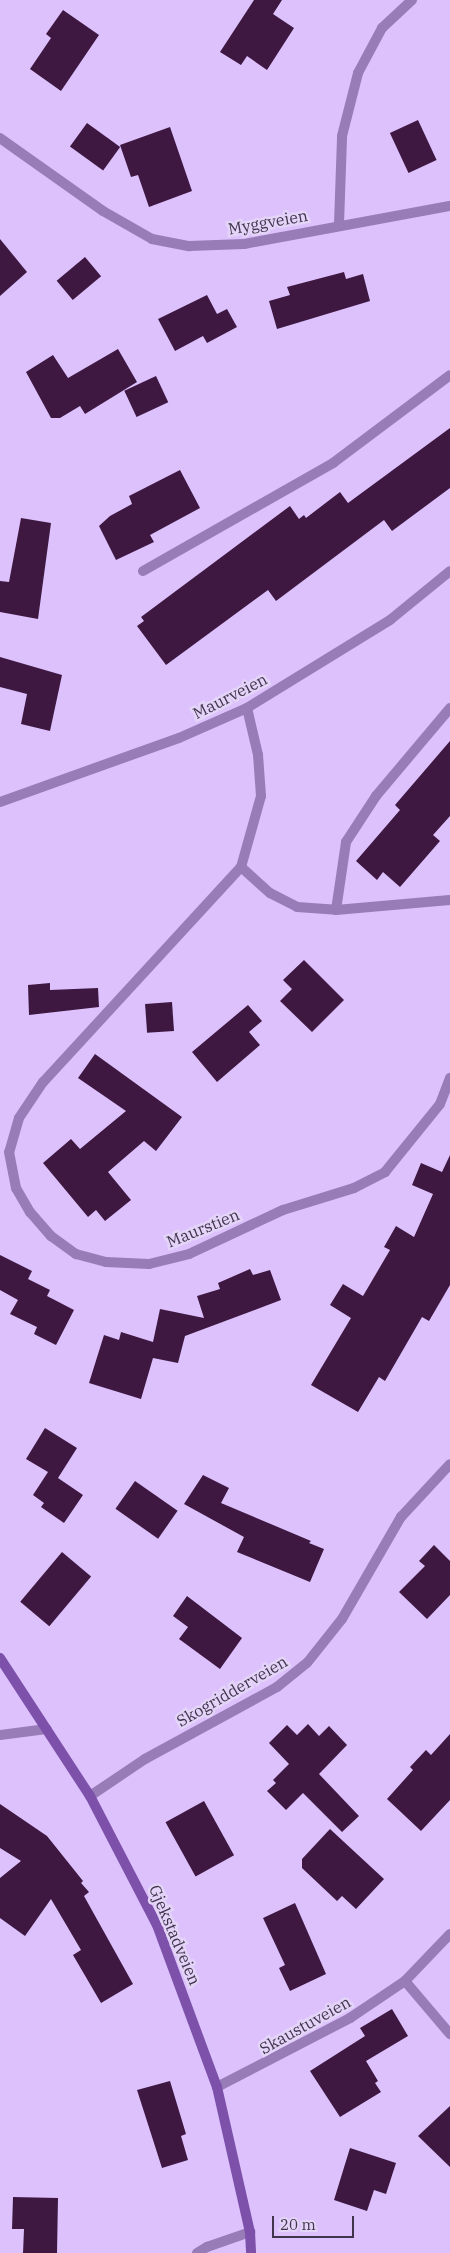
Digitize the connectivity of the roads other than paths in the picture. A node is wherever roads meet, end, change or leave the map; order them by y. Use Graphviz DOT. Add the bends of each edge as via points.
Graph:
graph roads {
  1 [pos="412,0"];
  2 [pos="0,138"];
  3 [pos="450,206"];
  4 [pos="339,224"];
  5 [pos="450,375"];
  6 [pos="450,571"];
  7 [pos="143,572"];
  8 [pos="247,708"];
  9 [pos="450,708"];
  10 [pos="0,802"];
  11 [pos="241,868"];
  12 [pos="450,900"];
  13 [pos="336,910"];
  14 [pos="450,1078"];
  15 [pos="450,1464"];
  16 [pos="0,1658"];
  17 [pos="47,1729"];
  18 [pos="0,1735"];
  19 [pos="90,1796"];
  20 [pos="450,1934"];
  21 [pos="405,1981"];
  22 [pos="450,2034"];
  23 [pos="217,2087"];
  24 [pos="250,2232"];
  25 [pos="198,2253"];
  26 [pos="251,2253"];
  1 -- 4 [label="street" via="382,28 358,73 342,136"];
  2 -- 4 [label="street, Myggveien" via="103,210 152,239 189,246 244,244"];
  3 -- 4 [label="street, Myggveien"];
  5 -- 7 [label="street" via="332,463"];
  6 -- 8 [label="street, Maurveien" via="390,620"];
  8 -- 10 [label="street, Maurveien" via="179,738"];
  8 -- 11 [label="street, Maurstien" via="258,755 261,796"];
  9 -- 13 [label="street" via="376,796 346,842"];
  11 -- 13 [label="street" via="270,893 298,907"];
  11 -- 14 [label="street, Maurstien" via="43,1082 19,1118 9,1152 16,1188 30,1212 52,1236 76,1254 106,1262 149,1264 189,1254 283,1210 354,1188 385,1172 440,1104"];
  12 -- 13 [label="street"];
  15 -- 19 [label="street, Skogridderveien" via="401,1517 342,1620 307,1663 277,1687 162,1749"];
  16 -- 17 [label="street, Gjekstadveien"];
  17 -- 18 [label="street"];
  17 -- 19 [label="street, Gjekstadveien"];
  19 -- 23 [label="street, Gjekstadveien" via="157,1925"];
  20 -- 21 [label="street, Skaustuveien"];
  21 -- 22 [label="street"];
  21 -- 23 [label="street, Skaustuveien" via="350,2018"];
  23 -- 24 [label="street, Gjekstadveien"];
  24 -- 25 [label="street"];
  24 -- 26 [label="street, Gjekstadveien"];
}
